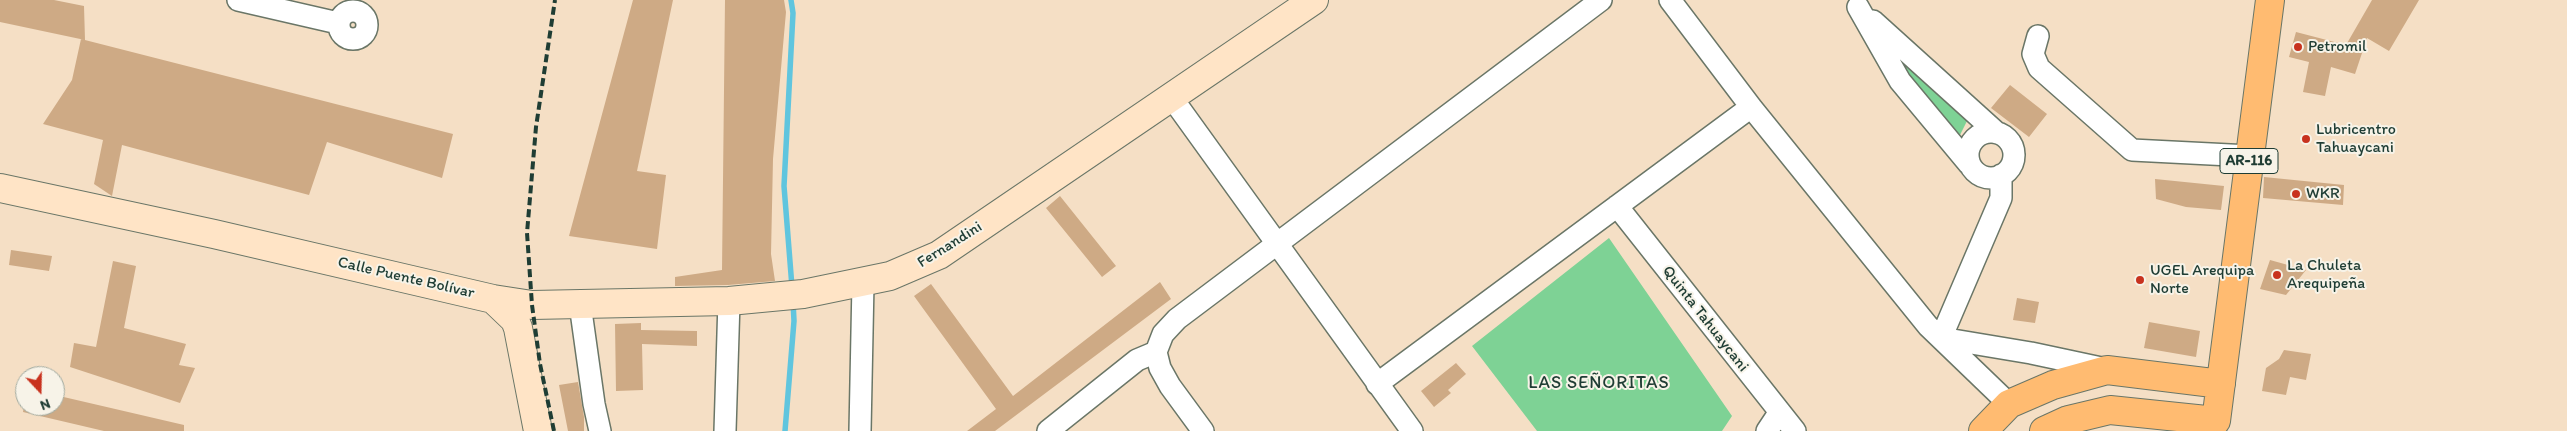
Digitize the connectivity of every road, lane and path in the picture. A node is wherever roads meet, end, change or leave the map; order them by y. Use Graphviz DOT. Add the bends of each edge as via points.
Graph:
graph roads {
  1 [pos="238,0"];
  2 [pos="1314,0"];
  3 [pos="1601,0"];
  4 [pos="1670,0"];
  5 [pos="2270,0"];
  6 [pos="338,23"];
  7 [pos="2038,36"];
  8 [pos="1172,98"];
  9 [pos="1751,107"];
  10 [pos="1997,133"];
  11 [pos="2250,156"];
  12 [pos="1969,164"];
  13 [pos="2002,175"];
  14 [pos="0,188"];
  15 [pos="0,204"];
  16 [pos="1617,206"];
  17 [pos="211,243"];
  18 [pos="1278,244"];
  19 [pos="863,283"];
  20 [pos="493,299"];
  21 [pos="729,301"];
  22 [pos="580,304"];
  23 [pos="1942,338"];
  24 [pos="1156,352"];
  25 [pos="2107,370"];
  26 [pos="1377,384"];
  27 [pos="2220,384"];
  28 [pos="2010,404"];
  29 [pos="1779,413"];
  30 [pos="2216,426"];
  31 [pos="538,431"];
  32 [pos="600,431"];
  33 [pos="725,431"];
  34 [pos="860,431"];
  35 [pos="1048,431"];
  36 [pos="1203,431"];
  37 [pos="1412,431"];
  38 [pos="1767,431"];
  39 [pos="1795,431"];
  40 [pos="1983,431"];
  41 [pos="2044,431"];
  1 -- 6 [label="street"];
  2 -- 8 [label="street, Fernandini"];
  3 -- 18 [label="street"];
  4 -- 9 [label="street"];
  5 -- 11 [label="main road, AR-116"];
  7 -- 11 [label="street" via="2033,54 2039,68 2132,150"];
  8 -- 18 [label="street"];
  8 -- 19 [label="street, Fernandini" via="939,255 890,276"];
  9 -- 16 [label="street"];
  9 -- 23 [label="street" via="1928,326"];
  10 -- 12 [label="street" via="1983,133 1971,142 1967,156"];
  10 -- 12 [label="street" via="1858,7 1900,81"];
  10 -- 13 [label="street" via="2009,141 2014,156 2012,164"];
  11 -- 27 [label="main road, AR-116"];
  12 -- 13 [label="street" via="1986,178"];
  13 -- 23 [label="street" via="2001,198"];
  14 -- 17 [label="street, Calle Puente Bolívar"];
  15 -- 17 [label="street, Calle Puente Bolívar"];
  16 -- 26 [label="street"];
  16 -- 29 [label="street, Quinta Tahuaycani"];
  17 -- 20 [label="street, Calle Puente Bolívar"];
  18 -- 24 [label="street" via="1177,319 1163,334"];
  18 -- 26 [label="street"];
  19 -- 21 [label="street, Fernandini" via="791,296"];
  19 -- 34 [label="street"];
  20 -- 22 [label="street, Fernandini" via="532,305"];
  20 -- 31 [label="street" via="515,320 518,328"];
  21 -- 22 [label="street, Fernandini"];
  21 -- 33 [label="street"];
  22 -- 32 [label="street"];
  23 -- 25 [label="street"];
  23 -- 28 [label="street"];
  24 -- 35 [label="street" via="1137,360"];
  24 -- 36 [label="street" via="1170,386"];
  25 -- 27 [label="main road"];
  25 -- 28 [label="main road" via="2053,385"];
  26 -- 37 [label="street"];
  27 -- 30 [label="main road, AR-116"];
  28 -- 40 [label="main road"];
  29 -- 38 [label="street"];
  29 -- 39 [label="street, Quinta Tahuaycani"];
  30 -- 41 [label="main road, AR-116" via="2110,410 2068,420"];
}
